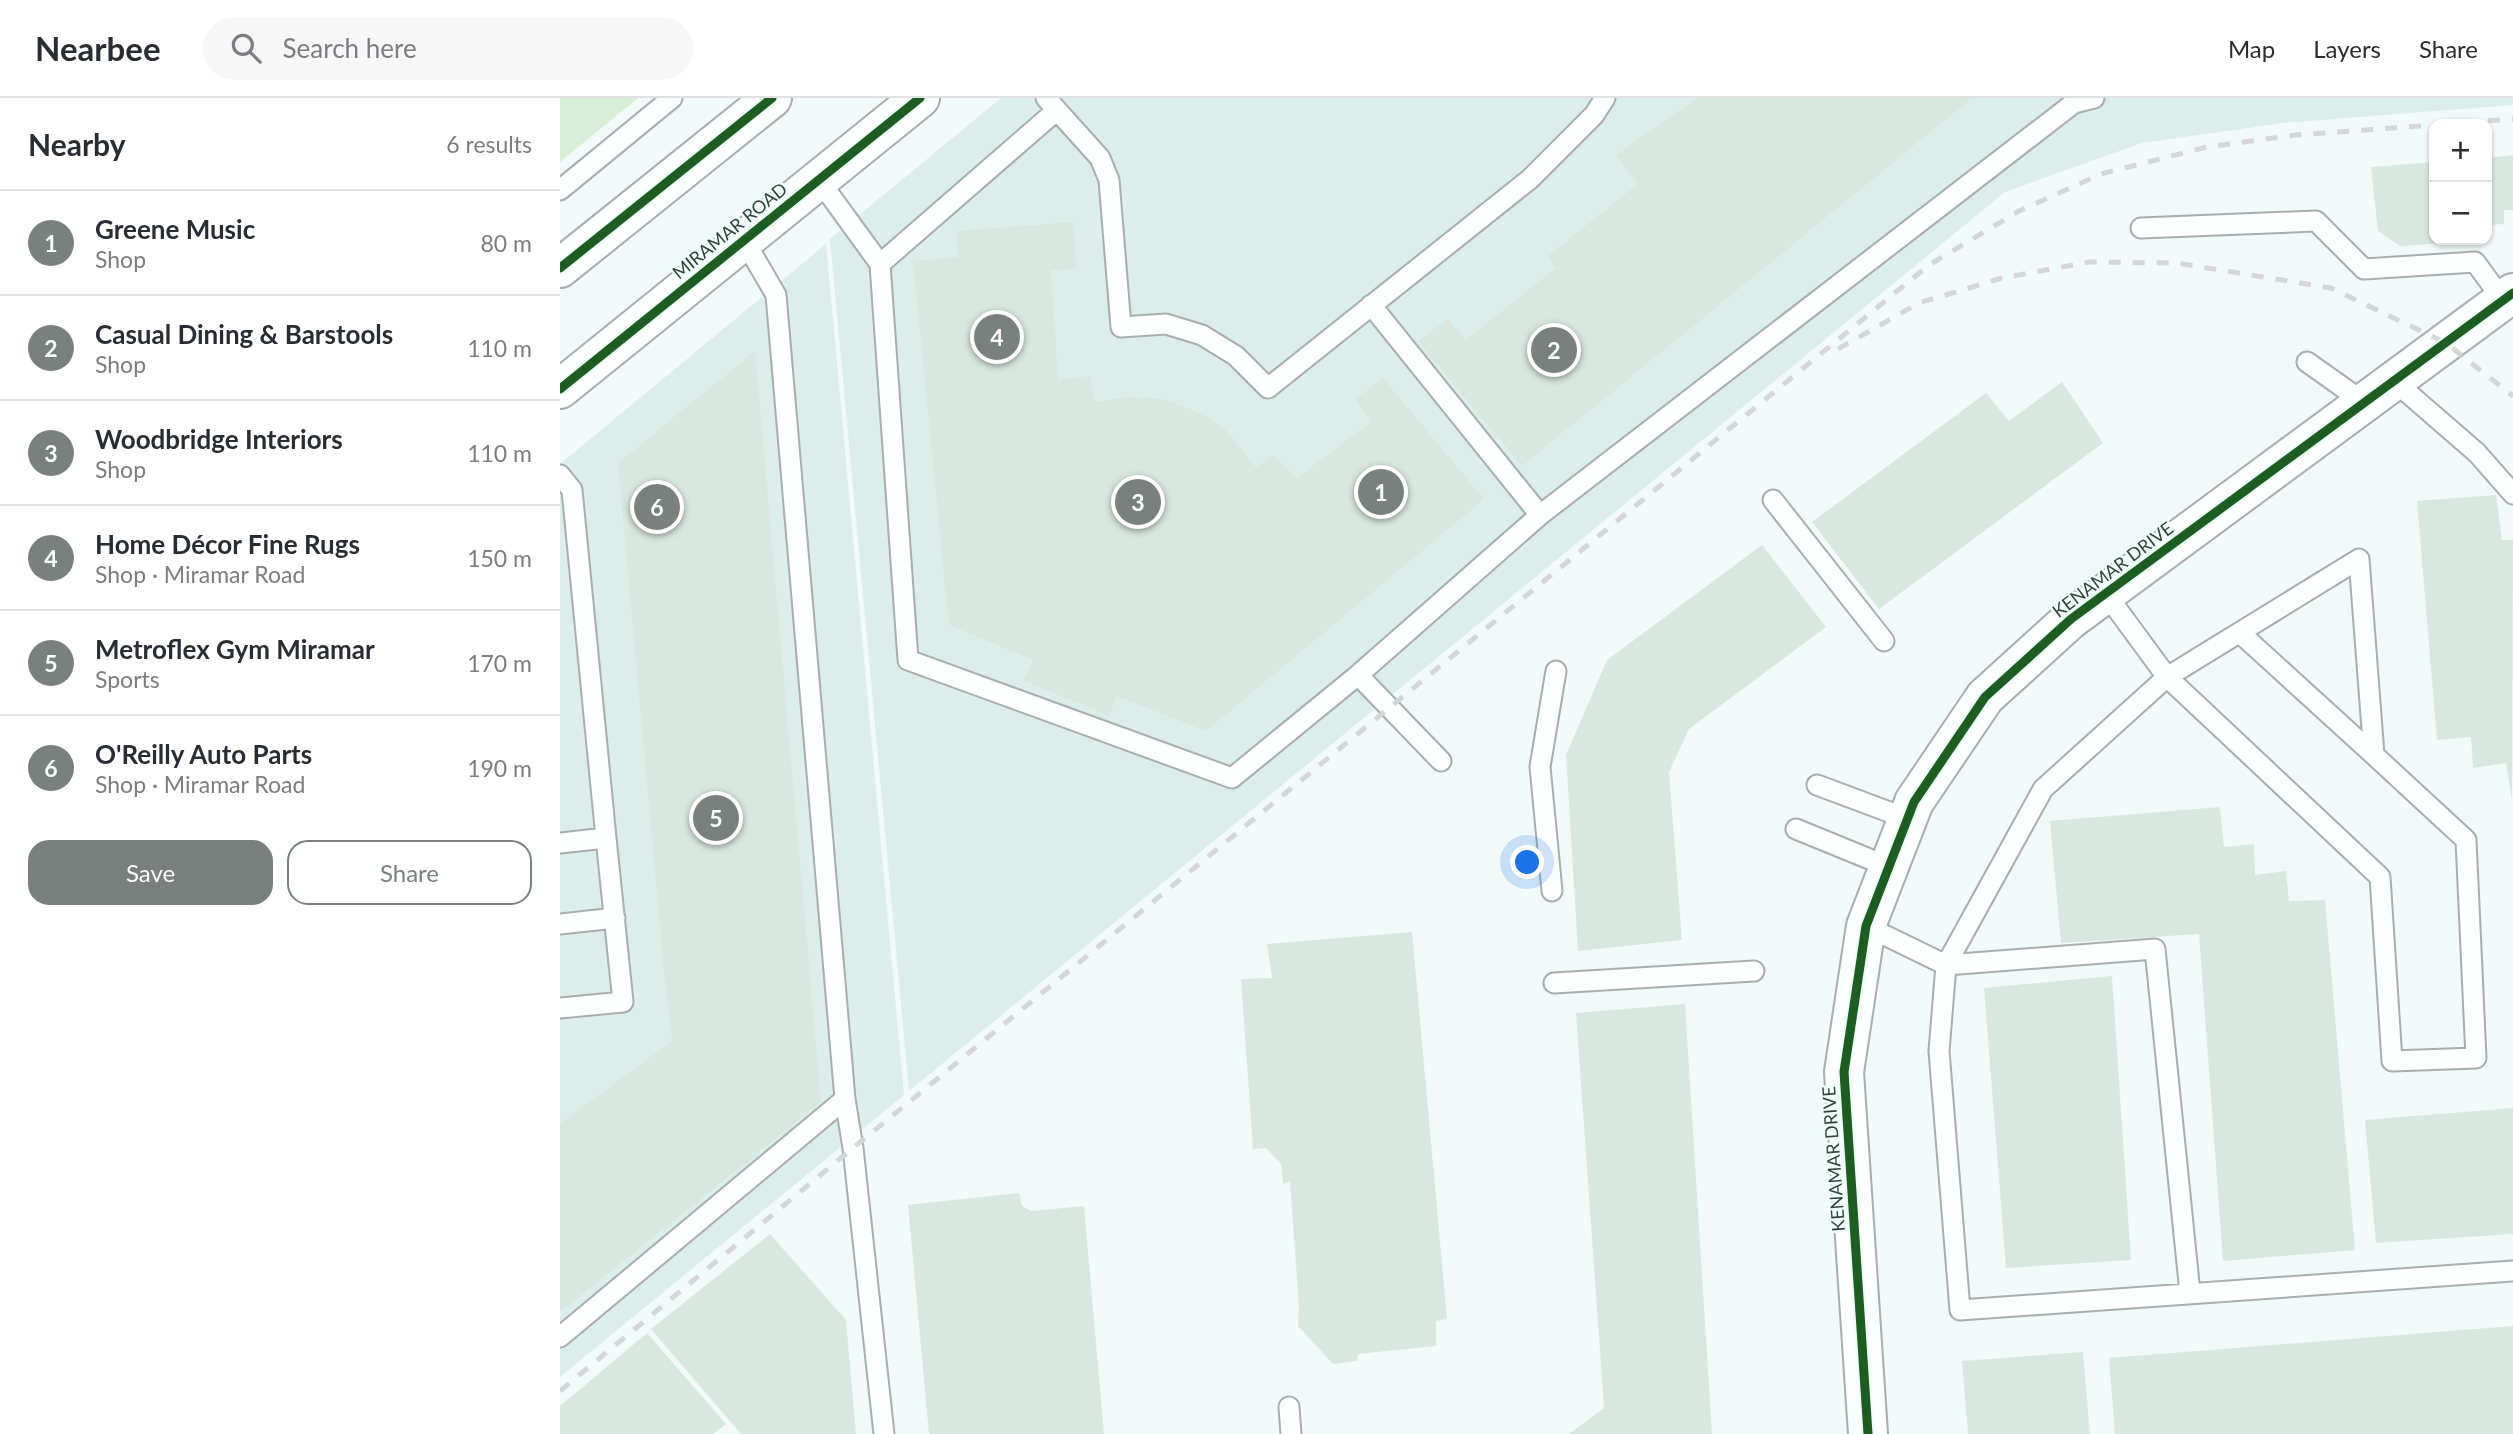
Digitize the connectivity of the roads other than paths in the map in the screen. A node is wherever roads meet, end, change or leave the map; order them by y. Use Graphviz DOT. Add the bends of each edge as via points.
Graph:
graph roads {
  1 [pos="672,98"];
  2 [pos="772,98"];
  3 [pos="920,98"];
  4 [pos="1605,98"];
  5 [pos="2094,98"];
  6 [pos="1052,104"];
  7 [pos="819,180"];
  8 [pos="560,190"];
  9 [pos="2141,228"];
  10 [pos="744,240"];
  11 [pos="880,264"];
  12 [pos="560,268"];
  13 [pos="2508,296"];
  14 [pos="1371,305"];
  15 [pos="2307,362"];
  16 [pos="560,389"];
  17 [pos="2380,392"];
  18 [pos="560,475"];
  19 [pos="2513,494"];
  20 [pos="1773,500"];
  21 [pos="1540,515"];
  22 [pos="2106,594"];
  23 [pos="2240,633"];
  24 [pos="1884,640"];
  25 [pos="1556,671"];
  26 [pos="1357,675"];
  27 [pos="2167,677"];
  28 [pos="2374,755"];
  29 [pos="1441,761"];
  30 [pos="1817,785"];
  31 [pos="1908,819"];
  32 [pos="1796,829"];
  33 [pos="606,838"];
  34 [pos="560,843"];
  35 [pos="1889,867"];
  36 [pos="1552,891"];
  37 [pos="614,918"];
  38 [pos="560,924"];
  39 [pos="1866,926"];
  40 [pos="1946,965"];
  41 [pos="1754,971"];
  42 [pos="1554,983"];
  43 [pos="560,1008"];
  44 [pos="845,1099"];
  45 [pos="2513,1271"];
  46 [pos="2190,1293"];
  47 [pos="560,1337"];
  48 [pos="1289,1408"];
  49 [pos="884,1434"];
  50 [pos="1291,1434"];
  51 [pos="1868,1434"];
  1 -- 8 [label="lane"];
  2 -- 12 [label="street"];
  3 -- 7 [label="street, MIRAMAR ROAD"];
  4 -- 14 [label="lane" via="1530,179"];
  5 -- 21 [label="lane" via="2074,103"];
  6 -- 11 [label="lane"];
  6 -- 14 [label="lane" via="1100,158 1109,180 1121,327 1166,324 1202,335 1236,356 1268,388"];
  7 -- 10 [label="street, MIRAMAR ROAD"];
  7 -- 11 [label="lane"];
  9 -- 13 [label="lane" via="2316,221 2364,269 2474,262"];
  10 -- 16 [label="street, MIRAMAR ROAD"];
  10 -- 44 [label="lane" via="776,295"];
  11 -- 26 [label="lane" via="908,660 1232,778"];
  13 -- 17 [label="street, KENAMAR DRIVE"];
  14 -- 21 [label="lane"];
  15 -- 17 [label="lane"];
  17 -- 19 [label="lane" via="2477,453"];
  17 -- 22 [label="street, KENAMAR DRIVE"];
  18 -- 33 [label="lane" via="572,490"];
  20 -- 24 [label="lane"];
  21 -- 26 [label="lane"];
  22 -- 27 [label="lane"];
  22 -- 31 [label="street, KENAMAR DRIVE" via="2071,619 1985,698 1914,802"];
  23 -- 27 [label="lane"];
  23 -- 28 [label="lane"];
  23 -- 28 [label="lane" via="2359,559"];
  25 -- 36 [label="lane" via="1540,767"];
  26 -- 29 [label="lane"];
  27 -- 28 [label="lane" via="2380,877 2392,1060 2476,1058 2466,840"];
  27 -- 40 [label="lane" via="2043,789"];
  30 -- 31 [label="lane"];
  31 -- 35 [label="street, KENAMAR DRIVE"];
  32 -- 35 [label="lane"];
  33 -- 34 [label="lane"];
  33 -- 37 [label="lane"];
  35 -- 39 [label="street, KENAMAR DRIVE"];
  37 -- 38 [label="lane"];
  37 -- 43 [label="lane" via="623,1002"];
  39 -- 40 [label="lane"];
  39 -- 51 [label="street, KENAMAR DRIVE" via="1844,1072"];
  40 -- 46 [label="lane" via="2155,949"];
  40 -- 46 [label="lane" via="1938,1051 1960,1310"];
  41 -- 42 [label="lane"];
  44 -- 47 [label="lane"];
  44 -- 49 [label="lane"];
  45 -- 46 [label="lane"];
  48 -- 50 [label="lane"];
}
